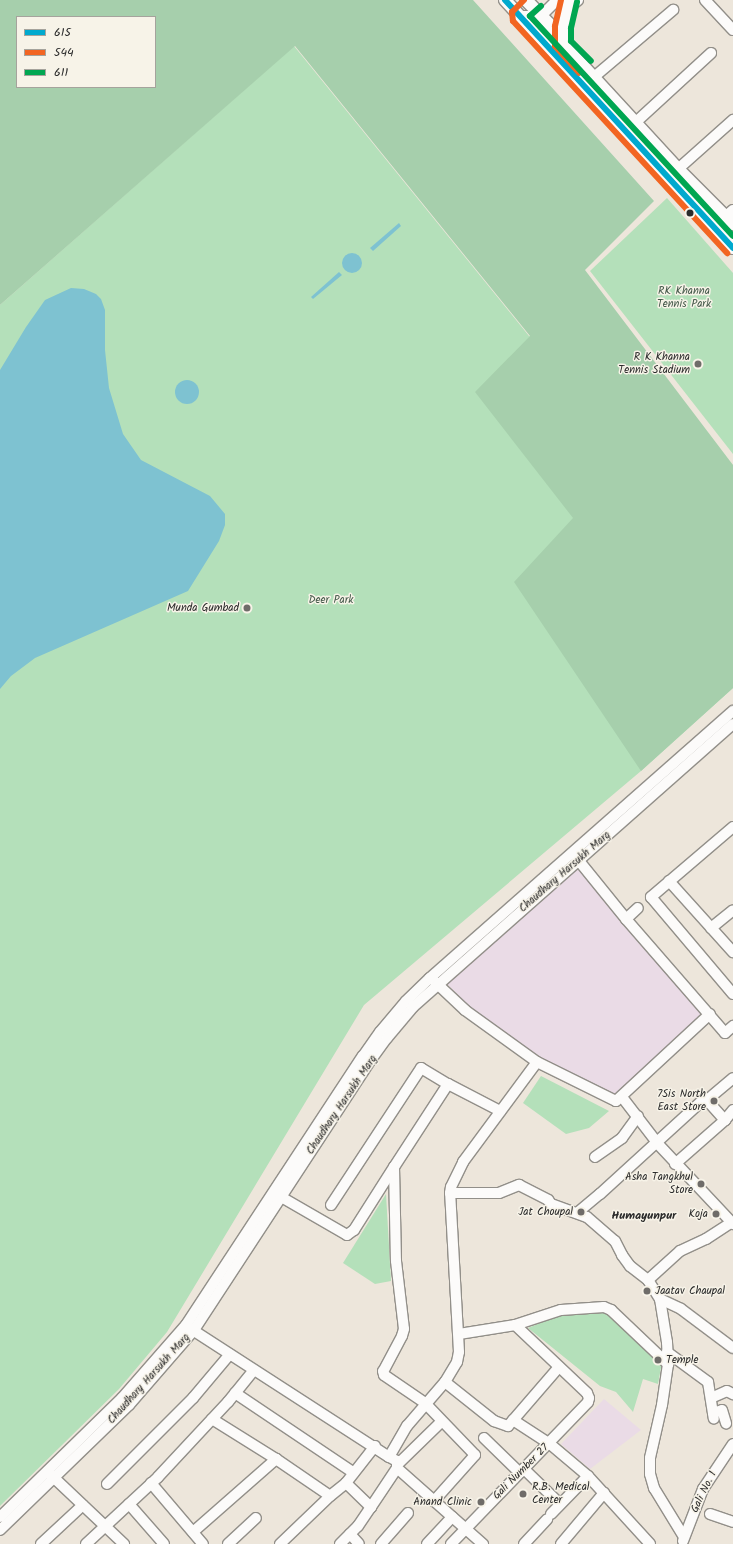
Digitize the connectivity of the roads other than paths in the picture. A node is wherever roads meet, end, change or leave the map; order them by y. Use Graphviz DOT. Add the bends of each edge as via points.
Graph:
graph roads {
  1 [pos="505,0"];
  2 [pos="557,0"];
  3 [pos="578,0"];
  4 [pos="705,0"];
  5 [pos="531,2"];
  6 [pos="567,6"];
  7 [pos="673,10"];
  8 [pos="519,16"];
  9 [pos="541,16"];
  10 [pos="733,30"];
  11 [pos="563,44"];
  12 [pos="711,53"];
  13 [pos="594,78"];
  14 [pos="733,120"];
  15 [pos="636,122"];
  16 [pos="678,169"];
  17 [pos="731,216"];
  18 [pos="733,248"];
  19 [pos="733,711"];
  20 [pos="733,724"];
  21 [pos="674,774"];
  22 [pos="733,827"];
  23 [pos="575,856"];
  24 [pos="669,881"];
  25 [pos="638,908"];
  26 [pos="733,910"];
  27 [pos="626,919"];
  28 [pos="711,928"];
  29 [pos="733,952"];
  30 [pos="434,981"];
  31 [pos="733,994"];
  32 [pos="710,1014"];
  33 [pos="733,1026"];
  34 [pos="537,1062"];
  35 [pos="733,1078"];
  36 [pos="448,1084"];
  37 [pos="622,1097"];
  38 [pos="707,1100"];
  39 [pos="733,1110"];
  40 [pos="500,1111"];
  41 [pos="638,1116"];
  42 [pos="724,1120"];
  43 [pos="656,1142"];
  44 [pos="595,1157"];
  45 [pos="675,1164"];
  46 [pos="394,1167"];
  47 [pos="450,1194"];
  48 [pos="277,1195"];
  49 [pos="331,1205"];
  50 [pos="577,1213"];
  51 [pos="732,1224"];
  52 [pos="648,1280"];
  53 [pos="660,1299"];
  54 [pos="515,1325"];
  55 [pos="190,1328"];
  56 [pos="460,1334"];
  57 [pos="733,1348"];
  58 [pos="668,1352"];
  59 [pos="230,1354"];
  60 [pos="668,1364"];
  61 [pos="559,1367"];
  62 [pos="254,1370"];
  63 [pos="445,1382"];
  64 [pos="235,1393"];
  65 [pos="733,1394"];
  66 [pos="711,1398"];
  67 [pos="425,1403"];
  68 [pos="212,1419"];
  69 [pos="513,1420"];
  70 [pos="441,1422"];
  71 [pos="726,1423"];
  72 [pos="484,1438"];
  73 [pos="550,1444"];
  74 [pos="733,1444"];
  75 [pos="375,1446"];
  76 [pos="390,1457"];
  77 [pos="276,1459"];
  78 [pos="398,1466"];
  79 [pos="522,1471"];
  80 [pos="354,1473"];
  81 [pos="50,1475"];
  82 [pos="588,1476"];
  83 [pos="346,1482"];
  84 [pos="150,1483"];
  85 [pos="107,1484"];
  86 [pos="604,1493"];
  87 [pos="330,1496"];
  88 [pos="434,1501"];
  89 [pos="129,1504"];
  90 [pos="560,1504"];
  91 [pos="83,1505"];
  92 [pos="371,1508"];
  93 [pos="408,1513"];
  94 [pos="710,1514"];
  95 [pos="0,1517"];
  96 [pos="452,1517"];
  97 [pos="256,1518"];
  98 [pos="733,1522"];
  99 [pos="106,1526"];
  100 [pos="466,1528"];
  101 [pos="0,1530"];
  102 [pos="193,1532"];
  103 [pos="350,1534"];
  104 [pos="683,1541"];
  105 [pos="40,1544"];
  106 [pos="86,1544"];
  107 [pos="124,1544"];
  108 [pos="164,1544"];
  109 [pos="203,1544"];
  110 [pos="228,1544"];
  111 [pos="280,1544"];
  112 [pos="340,1544"];
  113 [pos="359,1544"];
  114 [pos="381,1544"];
  115 [pos="427,1544"];
  116 [pos="451,1544"];
  117 [pos="483,1544"];
  118 [pos="524,1544"];
  119 [pos="561,1544"];
  120 [pos="650,1544"];
  1 -- 8 [label="main road"];
  2 -- 9 [label="street"];
  3 -- 6 [label="street"];
  4 -- 10 [label="street"];
  5 -- 8 [label="street"];
  5 -- 9 [label="main road"];
  6 -- 11 [label="main road"];
  7 -- 13 [label="street"];
  8 -- 9 [label="street"];
  8 -- 18 [label="main road"];
  9 -- 11 [label="main road"];
  11 -- 13 [label="main road"];
  12 -- 15 [label="street"];
  13 -- 15 [label="main road"];
  14 -- 16 [label="street"];
  15 -- 16 [label="main road"];
  16 -- 17 [label="main road"];
  19 -- 21 [label="street, Chaudhary Harsukh Marg"];
  20 -- 21 [label="street, Chaudhary Harsukh Marg"];
  21 -- 23 [label="street, Chaudhary Harsukh Marg"];
  22 -- 24 [label="street"];
  23 -- 27 [label="street"];
  23 -- 30 [label="street, Chaudhary Harsukh Marg"];
  24 -- 28 [label="street"];
  24 -- 31 [label="street" via="651,897"];
  25 -- 27 [label="street"];
  26 -- 28 [label="street"];
  27 -- 32 [label="street"];
  28 -- 29 [label="street"];
  30 -- 34 [label="street" via="465,1010"];
  30 -- 48 [label="street, Chaudhary Harsukh Marg" via="406,1001 380,1032"];
  32 -- 33 [label="street" via="725,1033"];
  32 -- 37 [label="street"];
  34 -- 37 [label="street" via="613,1101"];
  34 -- 40 [label="street"];
  35 -- 38 [label="street"];
  36 -- 40 [label="street"];
  36 -- 46 [label="street"];
  36 -- 49 [label="street" via="421,1068"];
  37 -- 41 [label="street"];
  38 -- 42 [label="street"];
  38 -- 43 [label="street" via="705,1098"];
  39 -- 42 [label="street"];
  40 -- 47 [label="street" via="463,1162 453,1181"];
  41 -- 43 [label="street"];
  41 -- 44 [label="street" via="622,1138"];
  42 -- 45 [label="street"];
  43 -- 45 [label="street"];
  43 -- 50 [label="street"];
  45 -- 51 [label="street"];
  46 -- 48 [label="street" via="354,1230 347,1235"];
  46 -- 67 [label="street" via="396,1261 404,1329 383,1373"];
  47 -- 50 [label="street" via="499,1193 519,1184 551,1204"];
  47 -- 56 [label="street"];
  48 -- 55 [label="street, Chaudhary Harsukh Marg"];
  50 -- 52 [label="street" via="587,1217 615,1241 630,1266"];
  51 -- 52 [label="street" via="680,1251"];
  52 -- 53 [label="street"];
  53 -- 57 [label="street" via="682,1309"];
  53 -- 58 [label="street"];
  54 -- 56 [label="street"];
  54 -- 60 [label="street" via="561,1310 604,1307 611,1310"];
  54 -- 61 [label="street"];
  55 -- 59 [label="street"];
  55 -- 81 [label="street, Chaudhary Harsukh Marg" via="129,1405"];
  56 -- 63 [label="street" via="457,1362"];
  58 -- 60 [label="street"];
  58 -- 66 [label="street" via="708,1382"];
  59 -- 62 [label="street"];
  59 -- 85 [label="street" via="192,1398"];
  60 -- 104 [label="street" via="650,1458 650,1474 654,1488"];
  61 -- 69 [label="street"];
  61 -- 73 [label="street, Gali Number 27" via="587,1393 589,1398"];
  62 -- 64 [label="street"];
  62 -- 75 [label="street"];
  63 -- 67 [label="street"];
  63 -- 69 [label="street" via="494,1421 508,1426"];
  64 -- 68 [label="street"];
  64 -- 80 [label="street"];
  65 -- 66 [label="street" via="727,1391"];
  66 -- 71 [label="street" via="713,1416 722,1410"];
  67 -- 70 [label="street"];
  67 -- 76 [label="street" via="407,1426"];
  68 -- 77 [label="street"];
  68 -- 84 [label="street"];
  69 -- 73 [label="street"];
  70 -- 78 [label="street"];
  70 -- 88 [label="street" via="474,1455"];
  72 -- 79 [label="street"];
  73 -- 79 [label="street, Gali Number 27"];
  73 -- 82 [label="street"];
  74 -- 104 [label="street, Gali No. 1" via="703,1489"];
  75 -- 76 [label="street"];
  75 -- 80 [label="street"];
  76 -- 78 [label="street" via="397,1461"];
  77 -- 87 [label="street"];
  77 -- 102 [label="street"];
  78 -- 88 [label="street"];
  78 -- 92 [label="street"];
  79 -- 90 [label="street"];
  79 -- 100 [label="street, Gali Number 27"];
  80 -- 83 [label="street"];
  81 -- 91 [label="street"];
  81 -- 95 [label="street, Chaudhary Harsukh Marg"];
  81 -- 101 [label="street, Chaudhary Harsukh Marg"];
  82 -- 86 [label="street"];
  82 -- 90 [label="street"];
  83 -- 87 [label="street"];
  83 -- 92 [label="street"];
  84 -- 89 [label="street"];
  84 -- 102 [label="street"];
  86 -- 119 [label="street"];
  86 -- 120 [label="street"];
  87 -- 111 [label="street"];
  88 -- 96 [label="street"];
  89 -- 99 [label="street"];
  89 -- 108 [label="street"];
  90 -- 118 [label="street"];
  91 -- 99 [label="street"];
  91 -- 105 [label="street"];
  92 -- 103 [label="street"];
  93 -- 114 [label="street"];
  94 -- 98 [label="street"];
  96 -- 100 [label="street"];
  96 -- 115 [label="street"];
  97 -- 110 [label="street"];
  99 -- 106 [label="street"];
  99 -- 107 [label="street"];
  100 -- 116 [label="street, Gali Number 27"];
  100 -- 117 [label="street"];
  102 -- 109 [label="street"];
  103 -- 112 [label="street"];
  103 -- 113 [label="street"];
}
